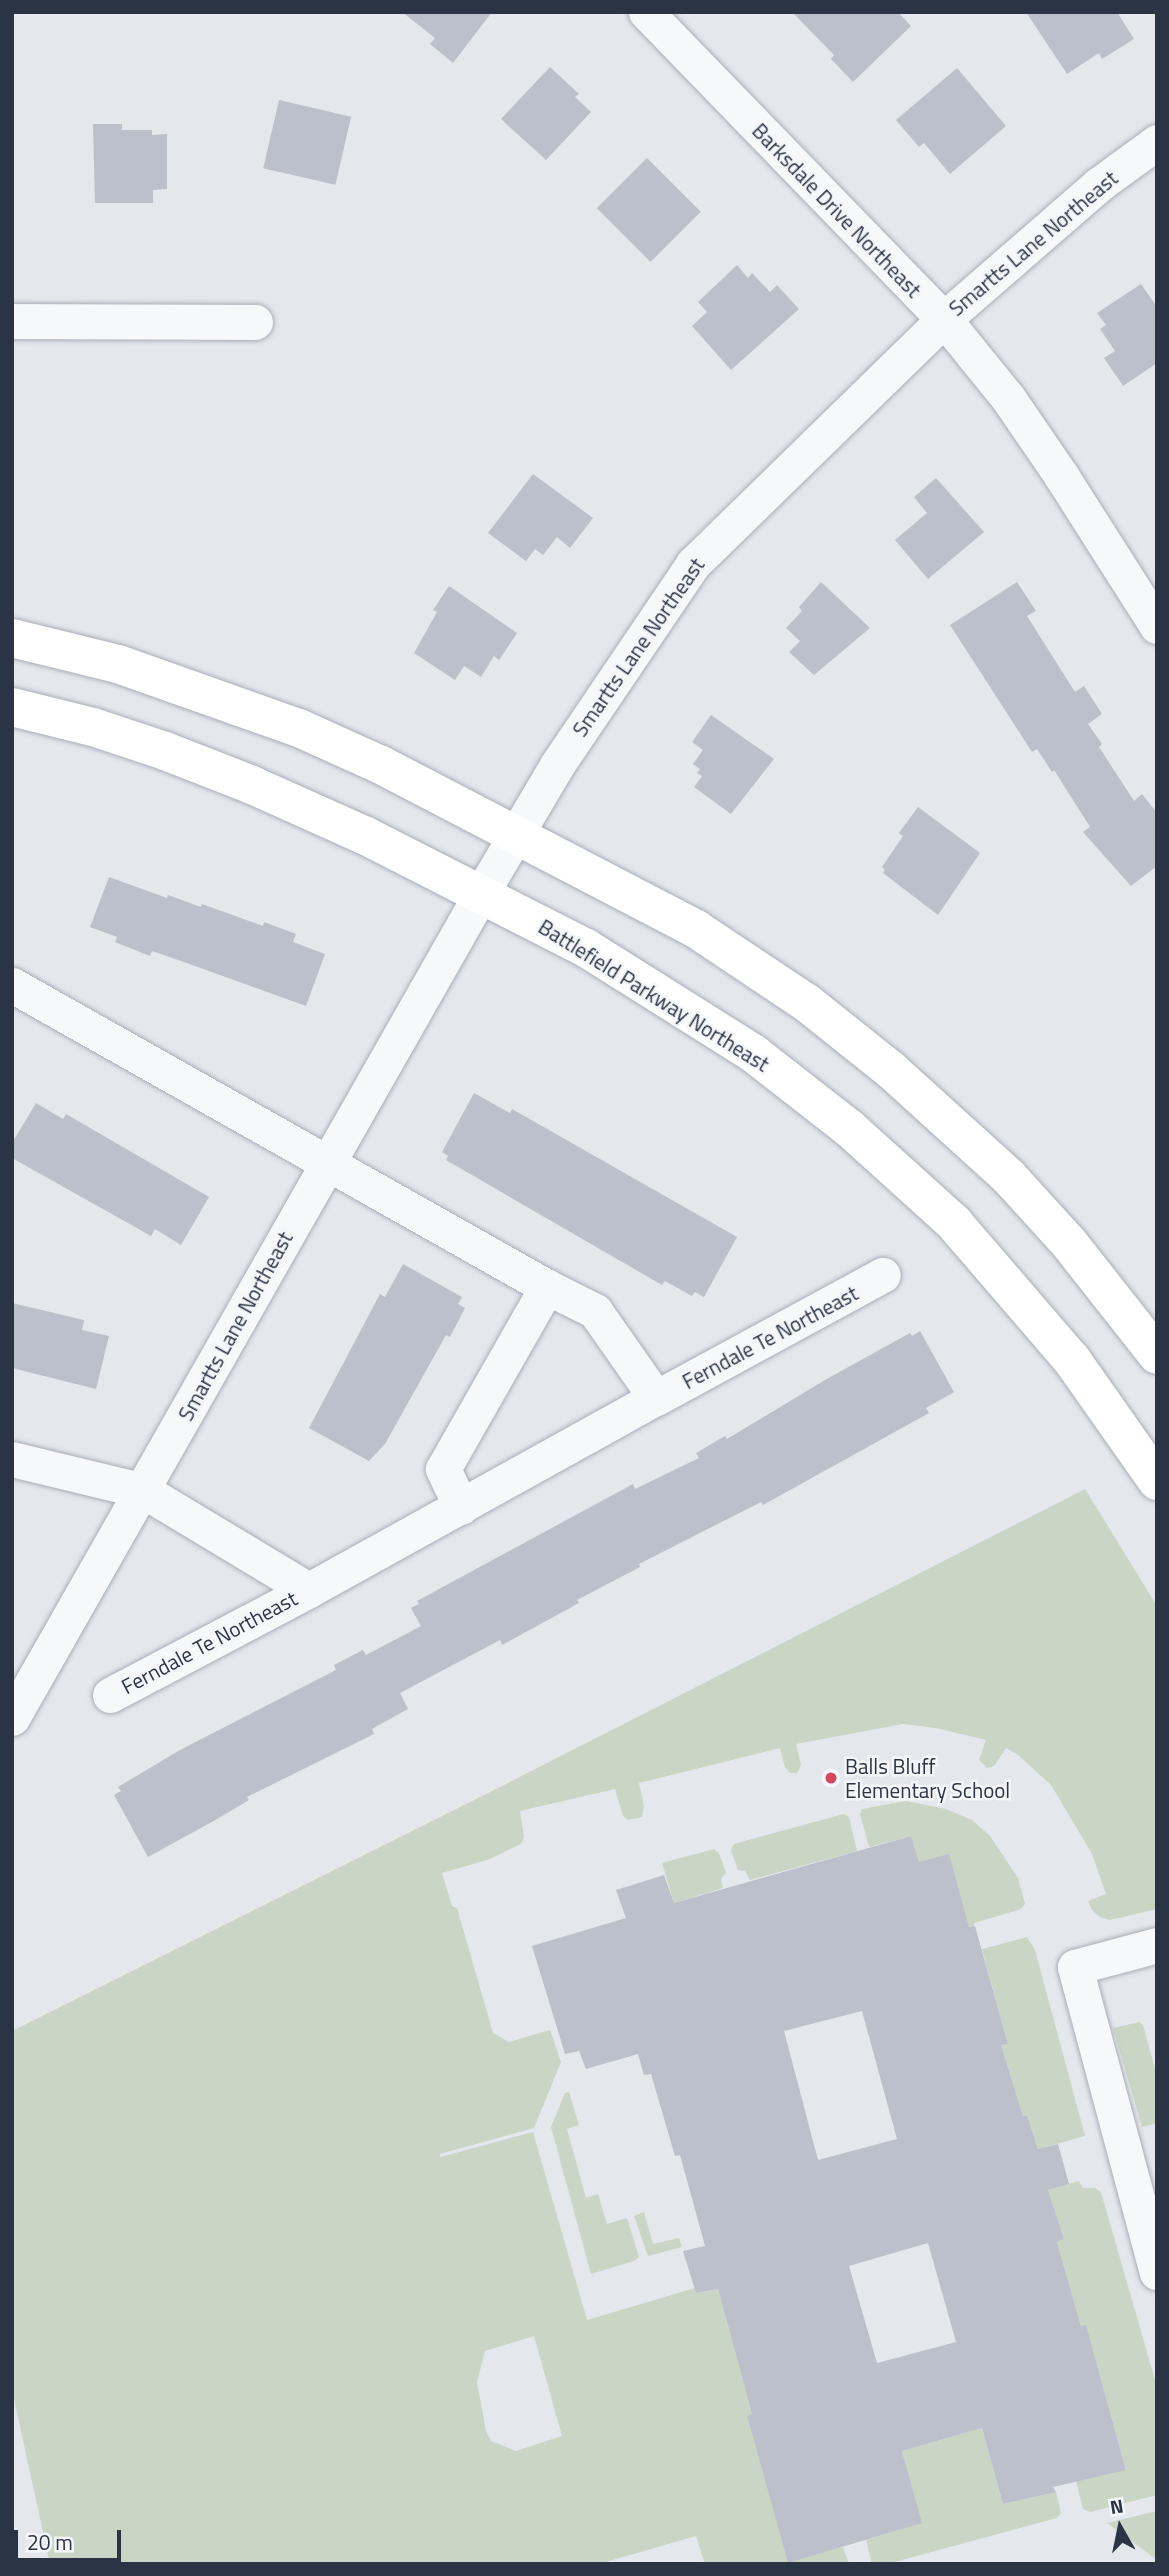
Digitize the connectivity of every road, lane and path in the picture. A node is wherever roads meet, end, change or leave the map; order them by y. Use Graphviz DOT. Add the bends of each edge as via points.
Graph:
graph roads {
  1 [pos="646,12"];
  2 [pos="1157,142"];
  3 [pos="944,319"];
  4 [pos="12,321"];
  5 [pos="255,322"];
  6 [pos="1157,626"];
  7 [pos="12,638"];
  8 [pos="12,707"];
  9 [pos="517,835"];
  10 [pos="482,892"];
  11 [pos="12,985"];
  12 [pos="327,1160"];
  13 [pos="883,1275"];
  14 [pos="547,1287"];
  15 [pos="1157,1355"];
  16 [pos="656,1398"];
  17 [pos="12,1460"];
  18 [pos="1157,1481"];
  19 [pos="144,1491"];
  20 [pos="461,1507"];
  21 [pos="309,1590"];
  22 [pos="110,1695"];
  23 [pos="12,1718"];
  24 [pos="1157,1945"];
  25 [pos="1157,2272"];
  1 -- 3 [label="street, Barksdale Drive Northeast"];
  2 -- 3 [label="street, Smartts Lane Northeast" via="1098,185"];
  3 -- 6 [label="street, Barksdale Drive Northeast" via="1062,477"];
  3 -- 9 [label="street, Smartts Lane Northeast" via="692,564 556,765"];
  4 -- 5 [label="street"];
  7 -- 9 [label="main road" via="118,664 265,715 381,765"];
  8 -- 10 [label="main road, Battlefield Parkway Northeast" via="105,731 252,785"];
  9 -- 10 [label="street, Smartts Lane Northeast"];
  9 -- 15 [label="main road" via="696,929 807,1003 891,1070 1008,1176 1069,1243"];
  10 -- 12 [label="street, Smartts Lane Northeast"];
  10 -- 18 [label="main road, Battlefield Parkway Northeast" via="586,948 754,1054 895,1167 1013,1288 1072,1360"];
  11 -- 12 [label="street"];
  12 -- 14 [label="street, Ferndale Te Northeast"];
  12 -- 19 [label="street, Smartts Lane Northeast"];
  13 -- 16 [label="street, Ferndale Te Northeast"];
  14 -- 16 [label="street, Ferndale Te Northeast" via="596,1311"];
  14 -- 20 [label="street" via="443,1469"];
  16 -- 20 [label="street, Ferndale Te Northeast"];
  17 -- 19 [label="street"];
  19 -- 21 [label="street, Ferndale Te Northeast"];
  19 -- 23 [label="street, Smartts Lane Northeast"];
  20 -- 21 [label="street, Ferndale Te Northeast"];
  21 -- 22 [label="street, Ferndale Te Northeast"];
  24 -- 25 [label="street" via="1074,1967"];
}
